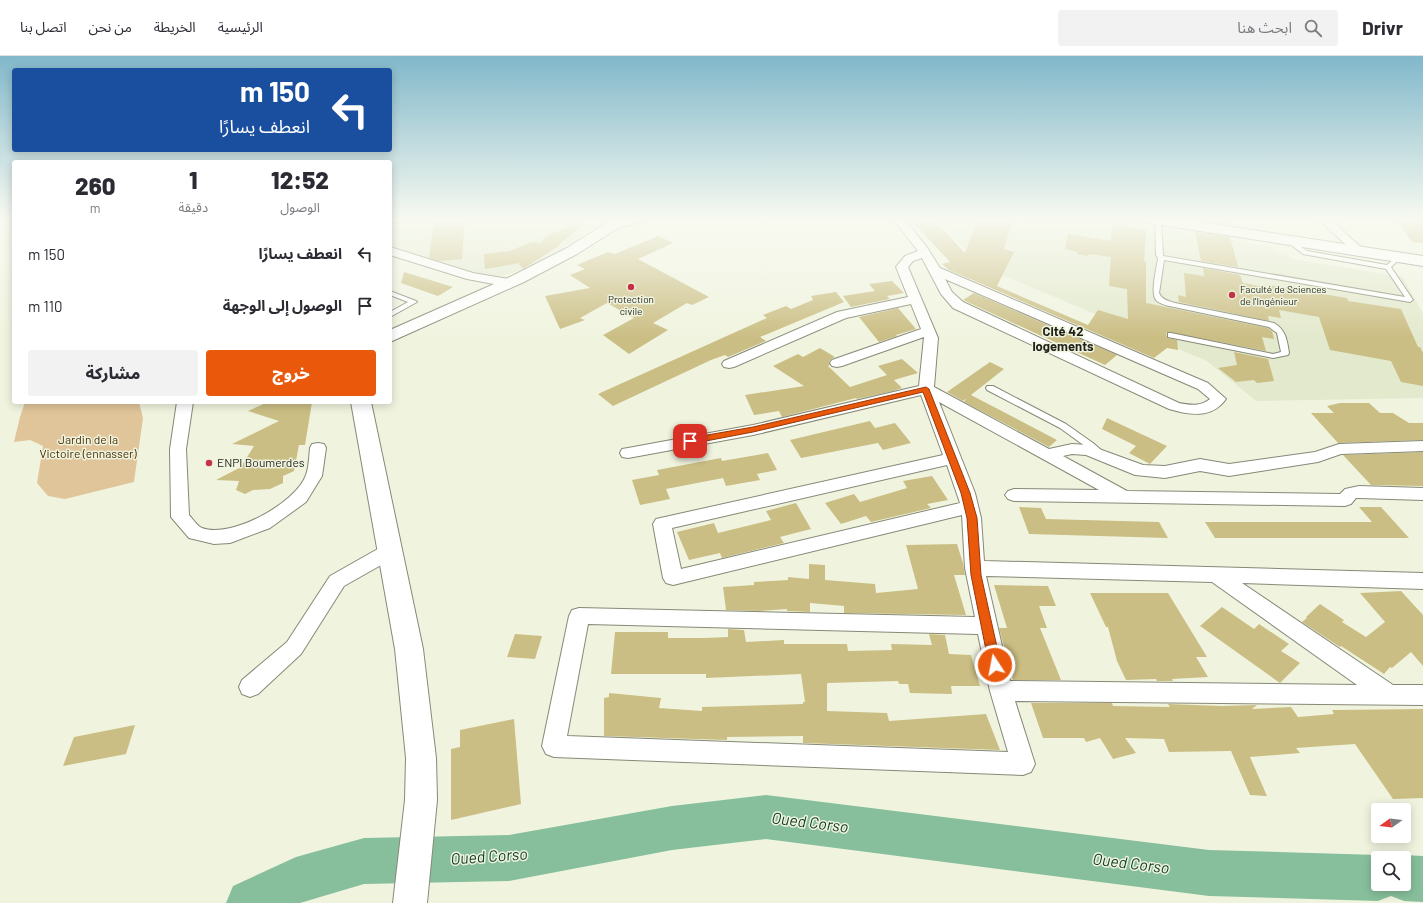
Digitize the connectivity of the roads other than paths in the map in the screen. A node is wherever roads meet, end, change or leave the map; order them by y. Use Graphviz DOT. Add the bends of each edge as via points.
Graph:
graph roads {
  1 [pos="1161,258"];
  2 [pos="414,259"];
  3 [pos="557,259"];
  4 [pos="910,259"];
  5 [pos="928,259"];
  6 [pos="1164,259"];
  7 [pos="1360,259"];
  8 [pos="1382,259"];
  9 [pos="1423,261"];
  10 [pos="1394,262"];
  11 [pos="936,272"];
  12 [pos="510,283"];
  13 [pos="392,294"];
  14 [pos="916,299"];
  15 [pos="392,314"];
  16 [pos="928,331"];
  17 [pos="1172,335"];
  18 [pos="392,336"];
  19 [pos="838,363"];
  20 [pos="729,364"];
  21 [pos="990,388"];
  22 [pos="926,389"];
  23 [pos="185,404"];
  24 [pos="361,404"];
  25 [pos="1423,446"];
  26 [pos="318,448"];
  27 [pos="628,453"];
  28 [pos="1047,455"];
  29 [pos="1103,455"];
  30 [pos="952,458"];
  31 [pos="1423,494"];
  32 [pos="1014,495"];
  33 [pos="1125,497"];
  34 [pos="969,507"];
  35 [pos="390,551"];
  36 [pos="975,568"];
  37 [pos="1214,574"];
  38 [pos="1423,581"];
  39 [pos="987,626"];
  40 [pos="250,687"];
  41 [pos="1000,691"];
  42 [pos="1388,694"];
  43 [pos="1423,695"];
  44 [pos="410,903"];
  1 -- 17 [label="lane" via="1156,293 1158,298 1174,305 1277,327 1282,333 1286,353 1273,356"];
  2 -- 12 [label="street" via="471,276"];
  3 -- 12 [label="main road"];
  4 -- 14 [label="street" via="902,267"];
  5 -- 11 [label="street"];
  6 -- 10 [label="lane" via="1410,300"];
  7 -- 10 [label="lane"];
  8 -- 10 [label="main road"];
  9 -- 10 [label="main road"];
  11 -- 11 [label="street" via="948,296 958,305 1174,406 1187,410 1201,410 1214,406 1218,399 1203,386"];
  12 -- 18 [label="main road"];
  13 -- 15 [label="lane" via="414,302"];
  14 -- 16 [label="street"];
  14 -- 20 [label="street" via="842,315"];
  16 -- 19 [label="street"];
  16 -- 22 [label="street" via="930,338"];
  21 -- 29 [label="lane" via="1071,431"];
  22 -- 27 [label="street" via="753,430"];
  22 -- 28 [label="street"];
  22 -- 30 [label="street"];
  23 -- 26 [label="street" via="178,449 180,517 195,533 214,537 230,536 264,523 300,498 307,489 314,476"];
  24 -- 35 [label="main road"];
  25 -- 29 [label="street" via="1339,449 1318,457 1230,470 1200,465 1165,472 1141,471"];
  28 -- 29 [label="street" via="1072,449 1088,450"];
  28 -- 33 [label="street"];
  30 -- 34 [label="street"];
  30 -- 34 [label="street" via="662,524 673,578"];
  31 -- 33 [label="street" via="1359,492 1351,493 1345,500"];
  32 -- 33 [label="street"];
  34 -- 36 [label="street"];
  35 -- 40 [label="street" via="338,581 294,648"];
  35 -- 44 [label="main road" via="409,649 421,758 421,800"];
  36 -- 37 [label="street"];
  36 -- 39 [label="street"];
  37 -- 38 [label="street"];
  37 -- 42 [label="street"];
  39 -- 41 [label="street"];
  39 -- 41 [label="street" via="579,616 554,746 1023,764"];
  41 -- 42 [label="street"];
  42 -- 43 [label="street"];
}
